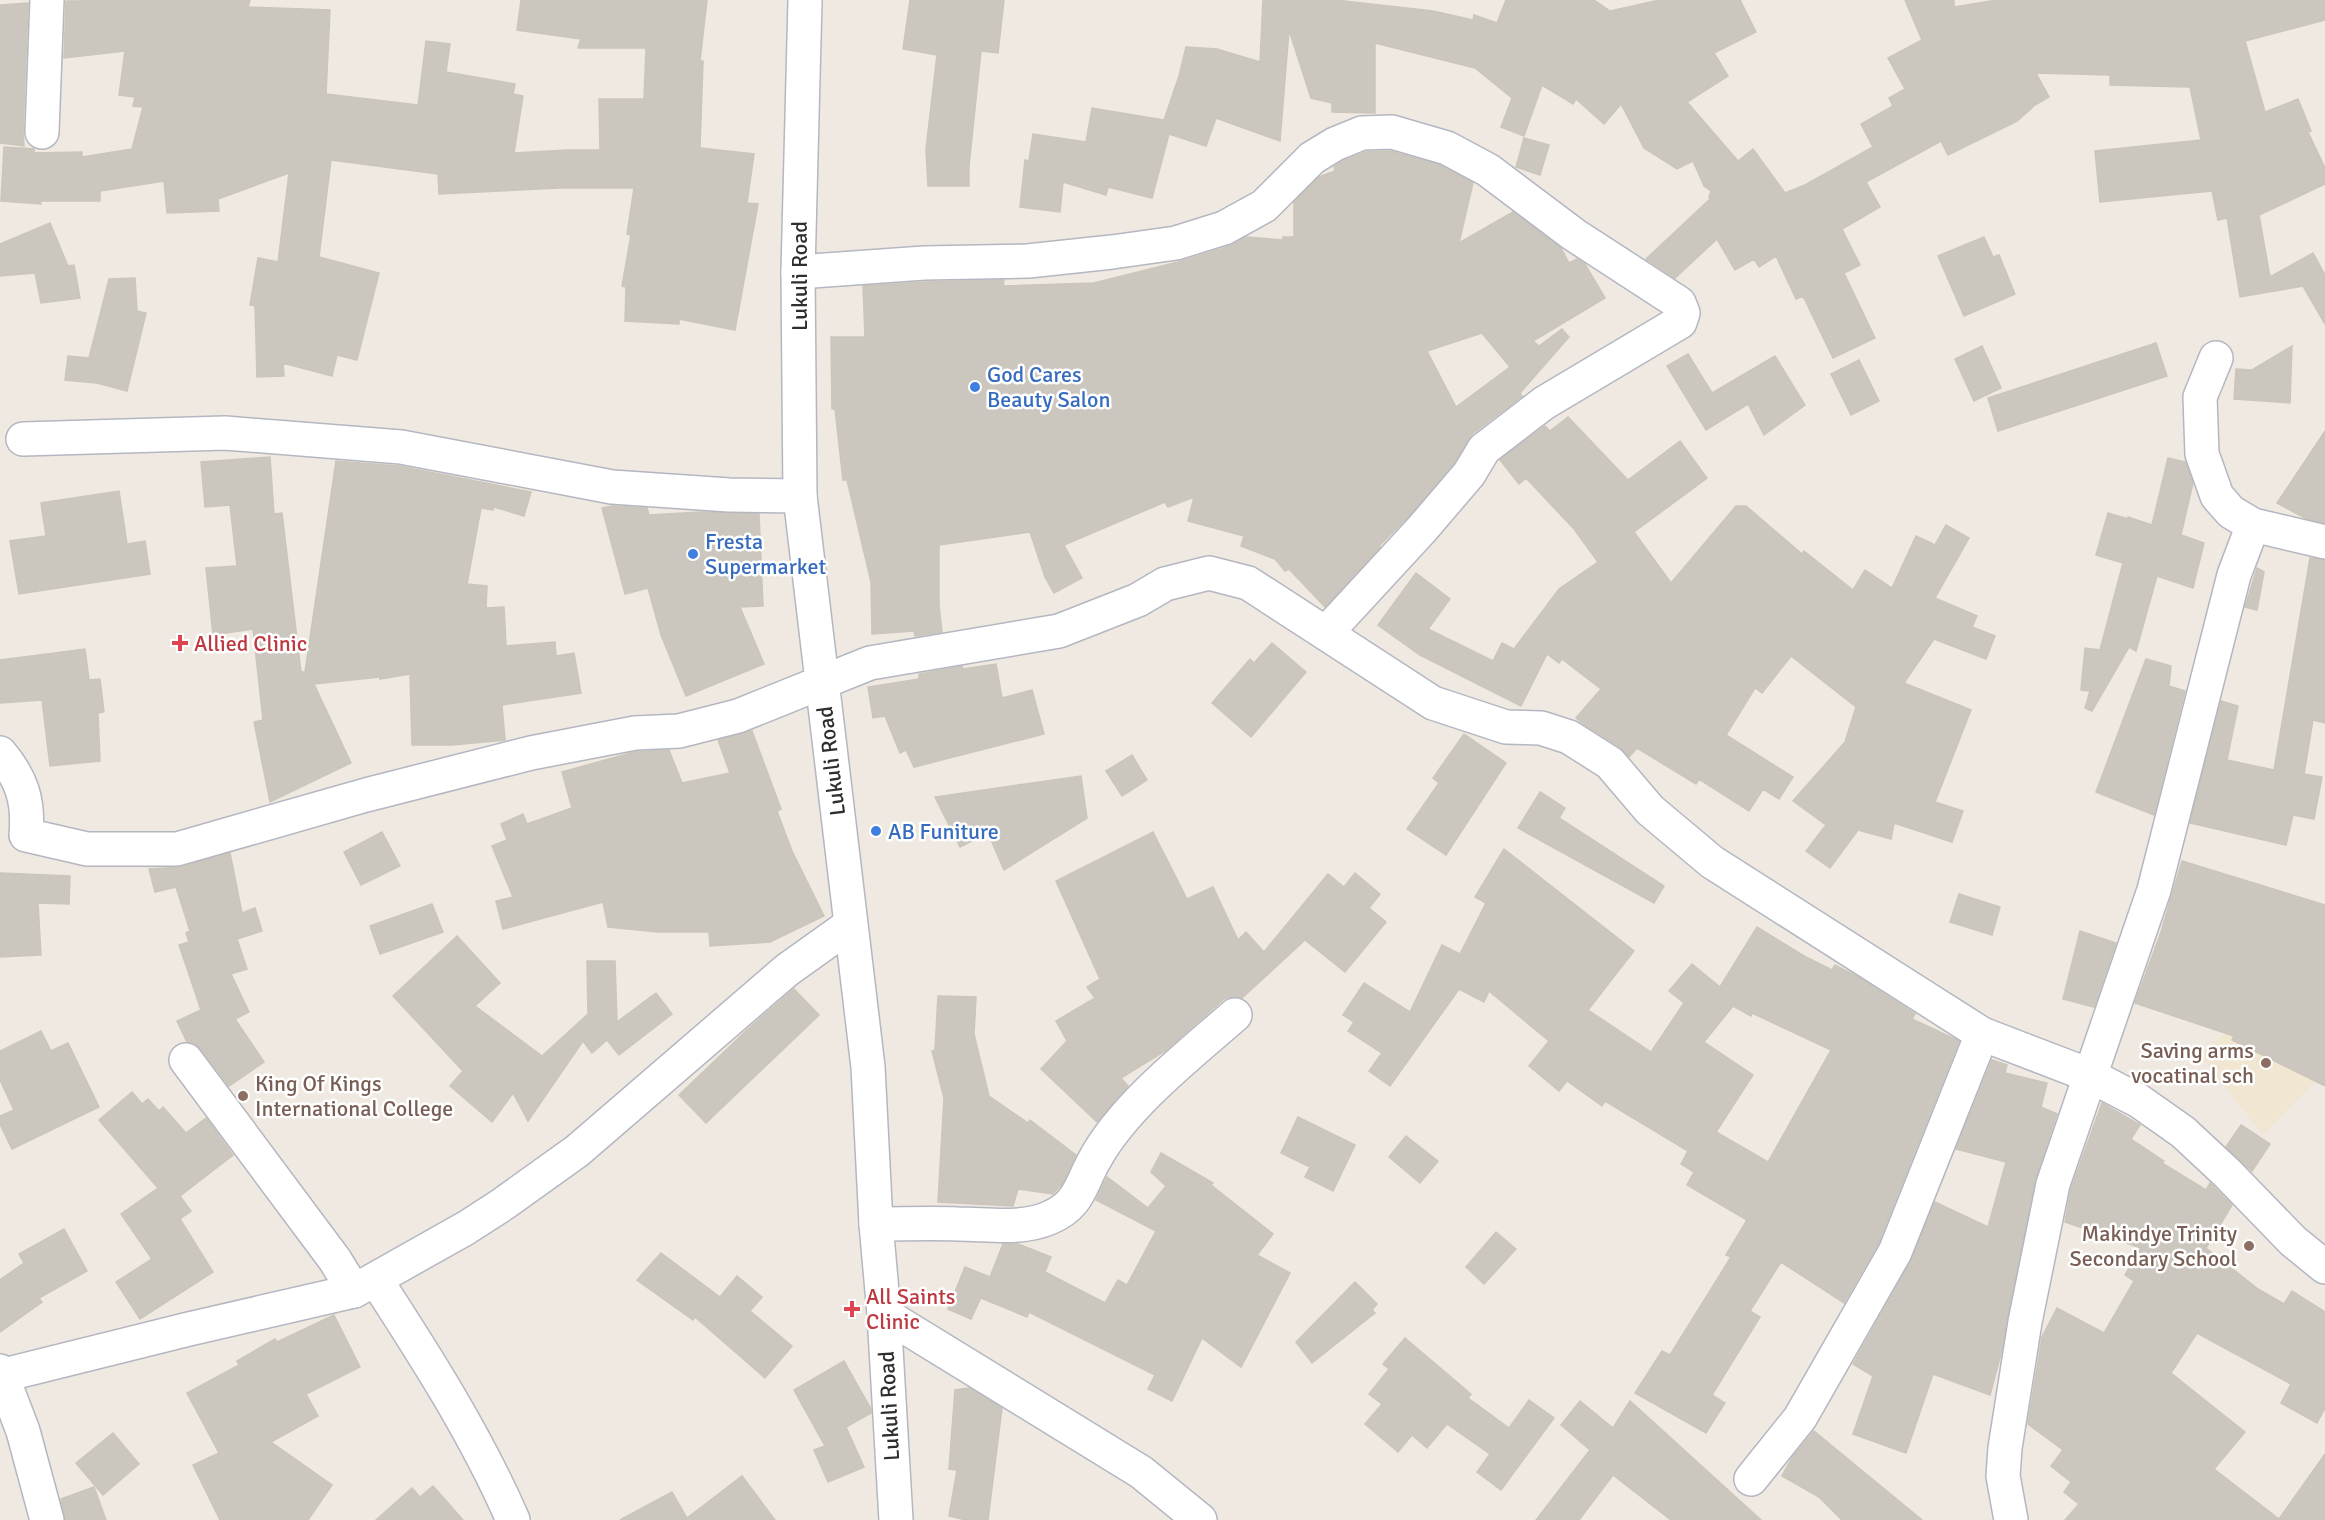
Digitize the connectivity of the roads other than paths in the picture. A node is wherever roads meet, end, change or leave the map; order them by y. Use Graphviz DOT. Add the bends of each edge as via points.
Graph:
graph roads {
  1 [pos="47,0"];
  2 [pos="805,0"];
  3 [pos="42,132"];
  4 [pos="798,272"];
  5 [pos="2216,358"];
  6 [pos="23,439"];
  7 [pos="800,496"];
  8 [pos="2253,525"];
  9 [pos="2325,542"];
  10 [pos="1326,633"];
  11 [pos="822,682"];
  12 [pos="0,753"];
  13 [pos="13,833"];
  14 [pos="850,925"];
  15 [pos="1235,1015"];
  16 [pos="1982,1034"];
  17 [pos="186,1060"];
  18 [pos="2089,1075"];
  19 [pos="876,1224"];
  20 [pos="2325,1267"];
  21 [pos="365,1285"];
  22 [pos="884,1314"];
  23 [pos="1,1374"];
  24 [pos="1751,1479"];
  25 [pos="47,1520"];
  26 [pos="513,1520"];
  27 [pos="896,1520"];
  28 [pos="1200,1520"];
  29 [pos="2011,1520"];
  1 -- 3 [label="street"];
  2 -- 4 [label="street, Lukuli Road"];
  4 -- 7 [label="street, Lukuli Road"];
  4 -- 10 [label="street" via="1028,261 1176,243 1224,228 1264,206 1312,159 1335,144 1362,133 1392,132 1447,148 1488,170 1573,234 1679,303 1683,313 1680,322 1544,403 1484,449 1469,474 1422,529"];
  5 -- 8 [label="street" via="2200,397 2202,454 2217,496 2231,512"];
  6 -- 7 [label="street" via="225,433 401,447 612,487"];
  7 -- 11 [label="street, Lukuli Road"];
  8 -- 9 [label="street"];
  8 -- 18 [label="street" via="2234,575 2154,890"];
  10 -- 11 [label="street" via="1248,583 1209,573 1164,584 1138,600 1059,631 870,663"];
  10 -- 16 [label="street" via="1433,703 1506,727 1541,728 1569,737 1610,763 1650,810 1712,862"];
  11 -- 13 [label="street" via="738,716 679,731 635,733 531,753 177,849 87,849"];
  11 -- 14 [label="street, Lukuli Road"];
  12 -- 13 [label="street" via="24,789 27,821"];
  14 -- 19 [label="street, Lukuli Road" via="868,1067"];
  14 -- 21 [label="street" via="787,970 577,1151 503,1204"];
  15 -- 19 [label="street" via="1159,1082 1110,1135 1068,1209 1048,1219 1017,1226"];
  16 -- 18 [label="street"];
  16 -- 24 [label="street" via="1895,1252 1800,1418"];
  17 -- 21 [label="street" via="335,1260"];
  18 -- 20 [label="street" via="2139,1101 2183,1132 2293,1242"];
  18 -- 29 [label="street" via="2053,1184 2025,1322 2003,1476"];
  19 -- 22 [label="street, Lukuli Road"];
  21 -- 23 [label="street"];
  21 -- 26 [label="street" via="421,1348 468,1428"];
  22 -- 27 [label="street, Lukuli Road"];
  22 -- 28 [label="street" via="1141,1472"];
  23 -- 25 [label="street" via="23,1431"];
}
